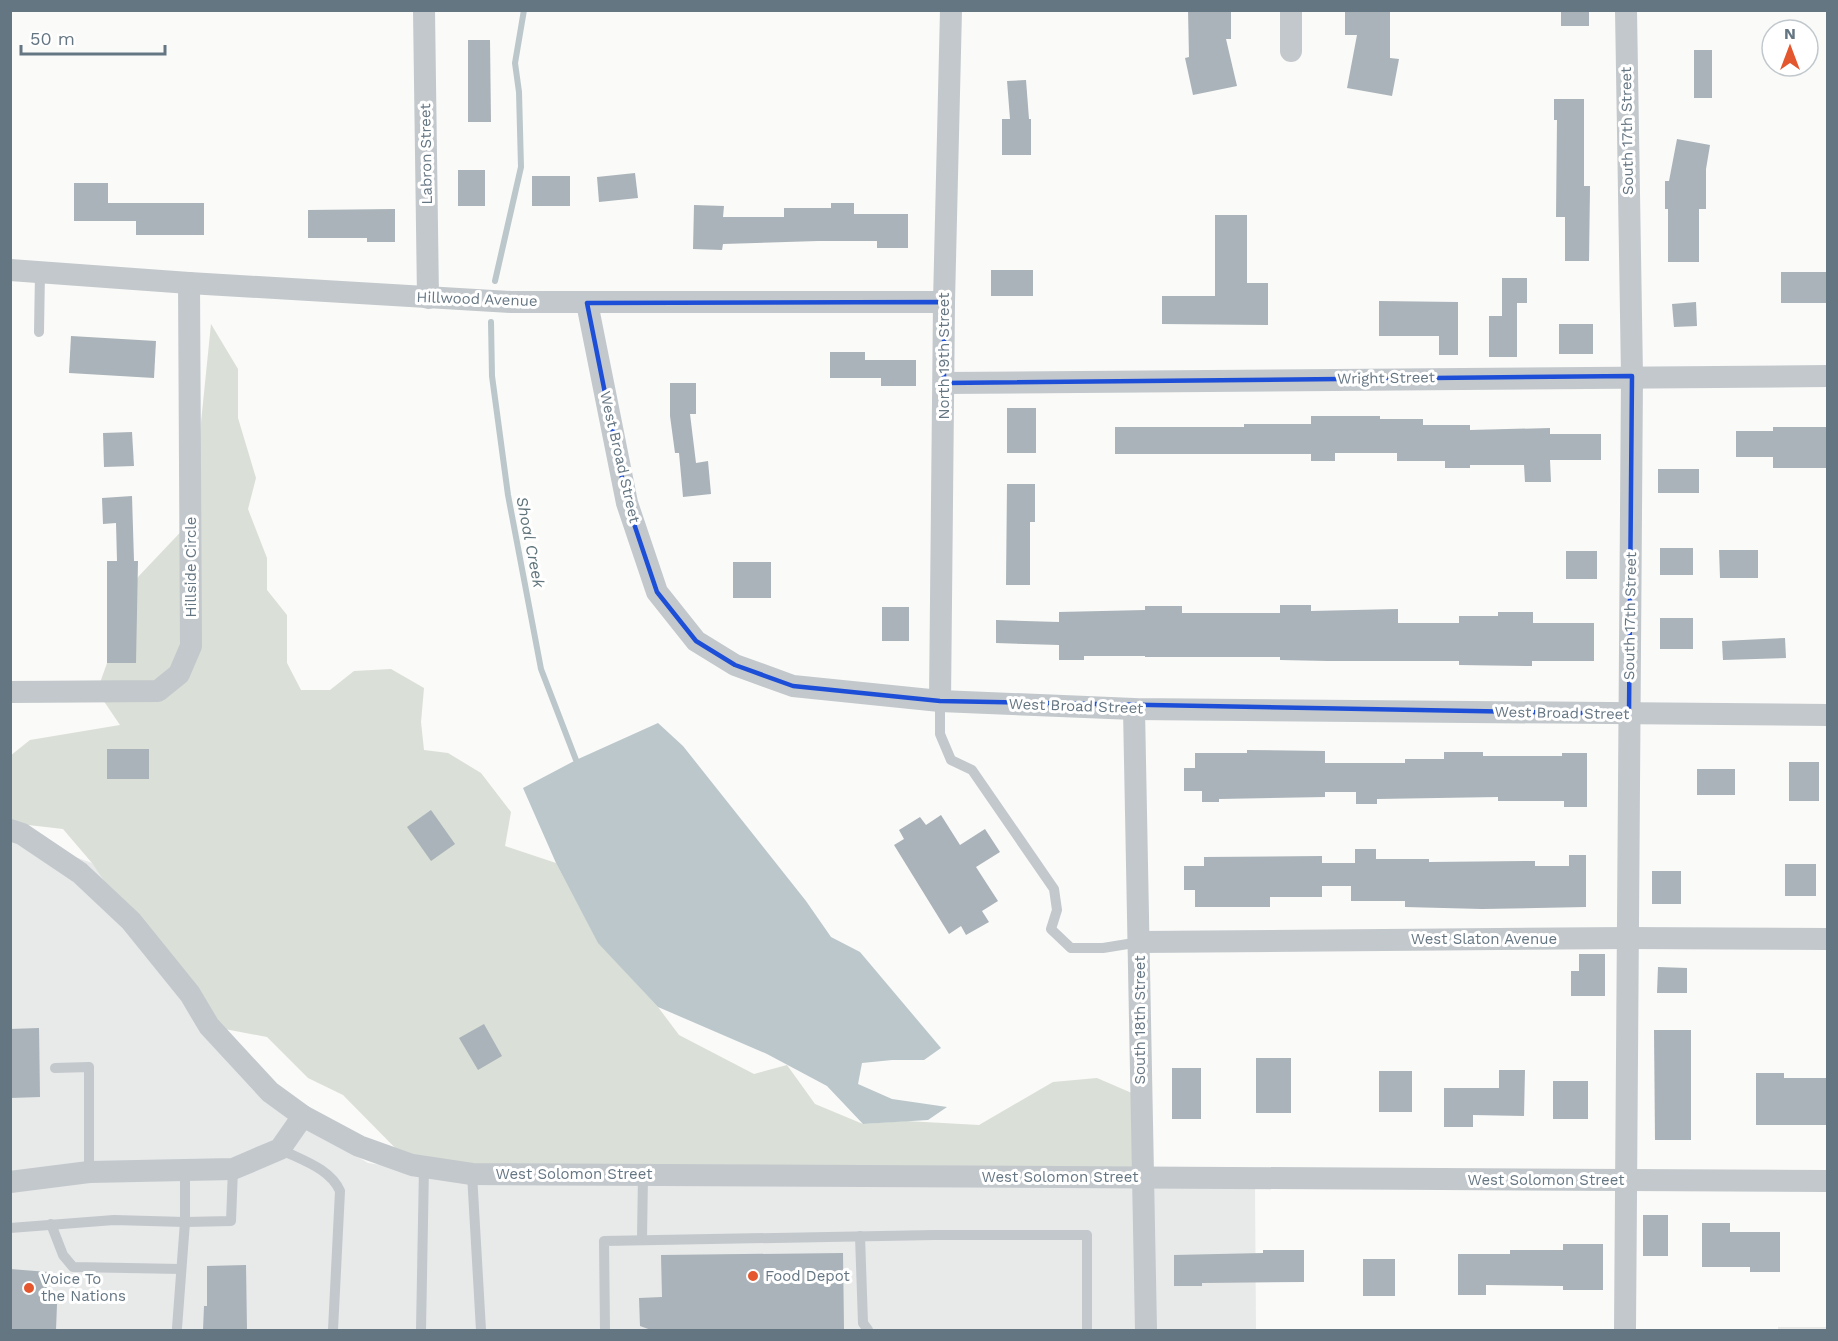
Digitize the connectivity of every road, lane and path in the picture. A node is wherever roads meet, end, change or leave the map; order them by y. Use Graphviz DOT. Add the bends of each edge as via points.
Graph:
graph roads {
  1 [pos="424,10"];
  2 [pos="951,10"];
  3 [pos="1291,10"];
  4 [pos="1626,10"];
  5 [pos="1291,51"];
  6 [pos="10,270"];
  7 [pos="40,272"];
  8 [pos="189,283"];
  9 [pos="428,298"];
  10 [pos="944,302"];
  11 [pos="587,303"];
  12 [pos="39,332"];
  13 [pos="1632,376"];
  14 [pos="1827,376"];
  15 [pos="944,383"];
  16 [pos="10,692"];
  17 [pos="940,702"];
  18 [pos="1134,709"];
  19 [pos="1629,714"];
  20 [pos="1827,715"];
  21 [pos="10,830"];
  22 [pos="1628,938"];
  23 [pos="1827,939"];
  24 [pos="1140,942"];
  25 [pos="55,1068"];
  26 [pos="303,1116"];
  27 [pos="280,1149"];
  28 [pos="424,1167"];
  29 [pos="233,1169"];
  30 [pos="89,1172"];
  31 [pos="185,1172"];
  32 [pos="472,1174"];
  33 [pos="643,1175"];
  34 [pos="1142,1178"];
  35 [pos="1626,1181"];
  36 [pos="1827,1181"];
  37 [pos="10,1182"];
  38 [pos="185,1222"];
  39 [pos="51,1224"];
  40 [pos="10,1228"];
  41 [pos="860,1236"];
  42 [pos="642,1239"];
  43 [pos="181,1269"];
  44 [pos="177,1328"];
  45 [pos="333,1330"];
  46 [pos="421,1330"];
  47 [pos="481,1330"];
  48 [pos="605,1330"];
  49 [pos="868,1330"];
  50 [pos="1087,1330"];
  51 [pos="1146,1330"];
  52 [pos="1625,1330"];
  1 -- 9 [label="street, Labron Street"];
  2 -- 10 [label="street, North 19th Street"];
  3 -- 5 [label="street"];
  4 -- 13 [label="street, South 17th Street"];
  6 -- 7 [label="street, Hillwood Avenue"];
  7 -- 8 [label="street, Hillwood Avenue"];
  7 -- 12 [label="lane"];
  8 -- 9 [label="street, Hillwood Avenue"];
  8 -- 16 [label="street, Hillside Circle" via="191,646 179,674 158,691"];
  9 -- 11 [label="street, Hillwood Avenue"];
  10 -- 11 [label="street, Hillwood Avenue"];
  10 -- 15 [label="street, North 19th Street"];
  11 -- 17 [label="street, West Broad Street" via="627,503 657,592 696,641 735,665 793,686"];
  13 -- 14 [label="street, Wright Street"];
  13 -- 15 [label="street, Wright Street"];
  13 -- 19 [label="street, South 17th Street"];
  15 -- 17 [label="street, North 19th Street"];
  17 -- 18 [label="street, West Broad Street"];
  17 -- 24 [label="lane" via="939,734 951,760 972,770 1054,889 1057,910 1051,929 1071,948"];
  18 -- 19 [label="street, West Broad Street"];
  18 -- 24 [label="street, South 18th Street"];
  19 -- 20 [label="street, West Broad Street"];
  19 -- 22 [label="street, South 17th Street"];
  21 -- 26 [label="street, West Solomon Street" via="80,873 131,921 243,1066"];
  22 -- 23 [label="street, West Slaton Avenue"];
  22 -- 24 [label="street, West Slaton Avenue"];
  22 -- 35 [label="street, South 17th Street"];
  24 -- 34 [label="street, South 18th Street"];
  25 -- 30 [label="lane" via="89,1067"];
  26 -- 27 [label="street"];
  26 -- 28 [label="street, West Solomon Street" via="360,1146"];
  27 -- 29 [label="street"];
  27 -- 45 [label="lane" via="315,1166 335,1180 340,1191"];
  28 -- 32 [label="street, West Solomon Street"];
  28 -- 46 [label="lane"];
  29 -- 31 [label="street"];
  29 -- 38 [label="lane" via="231,1221"];
  30 -- 31 [label="street"];
  30 -- 37 [label="street"];
  31 -- 38 [label="lane"];
  32 -- 33 [label="street, West Solomon Street"];
  32 -- 47 [label="lane"];
  33 -- 34 [label="street, West Solomon Street"];
  33 -- 42 [label="lane"];
  34 -- 35 [label="street, West Solomon Street"];
  34 -- 51 [label="street, South 18th Street"];
  35 -- 36 [label="street, West Solomon Street"];
  35 -- 52 [label="street, South 17th Street"];
  38 -- 39 [label="lane" via="114,1220"];
  38 -- 43 [label="lane"];
  39 -- 40 [label="lane"];
  39 -- 43 [label="lane" via="63,1255 73,1268"];
  41 -- 42 [label="lane"];
  41 -- 49 [label="lane" via="863,1323"];
  41 -- 50 [label="lane" via="1087,1235"];
  42 -- 48 [label="lane" via="604,1240"];
  43 -- 44 [label="lane"];
}
